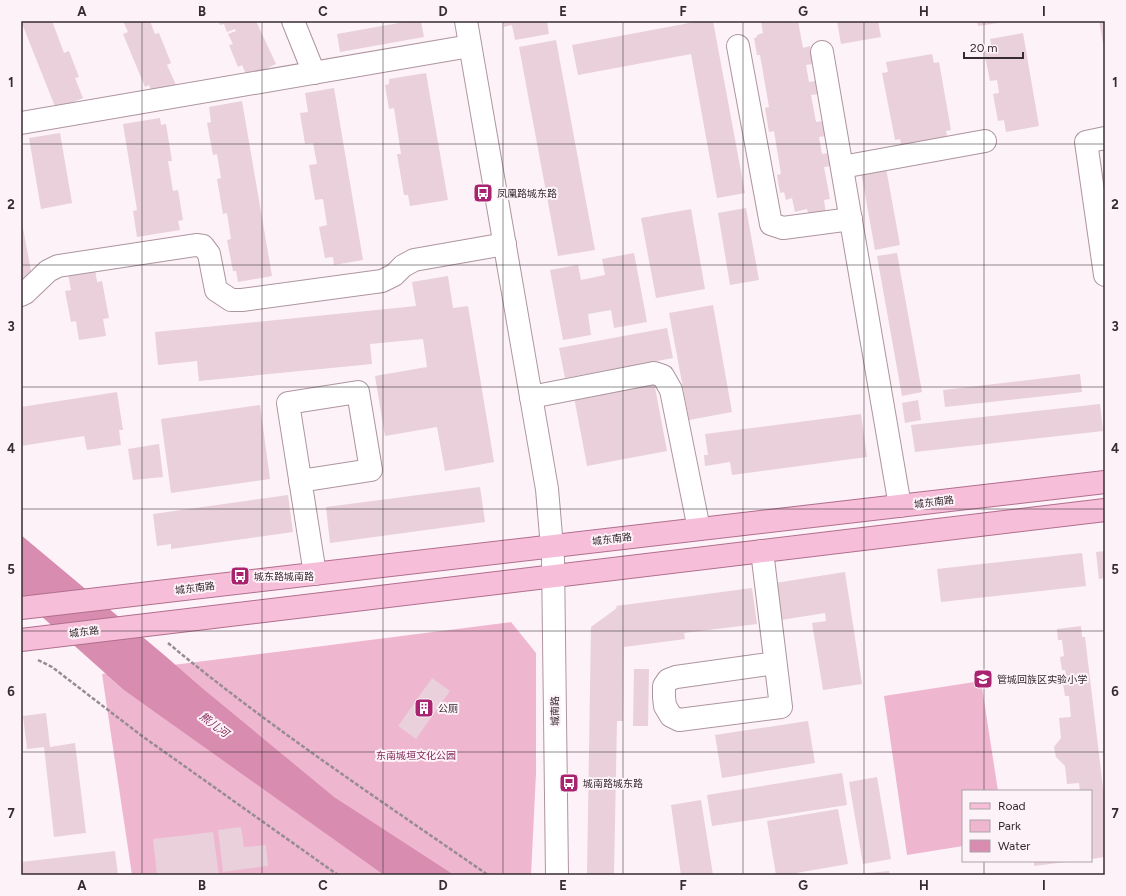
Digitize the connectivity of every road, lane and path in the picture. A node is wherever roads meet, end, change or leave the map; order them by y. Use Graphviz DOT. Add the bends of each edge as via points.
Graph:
graph roads {
  1 [pos="293,21"];
  2 [pos="466,21"];
  3 [pos="470,46"];
  4 [pos="738,46"];
  5 [pos="822,52"];
  6 [pos="314,73"];
  7 [pos="21,123"];
  8 [pos="1105,138"];
  9 [pos="985,141"];
  10 [pos="842,167"];
  11 [pos="851,219"];
  12 [pos="505,244"];
  13 [pos="1105,275"];
  14 [pos="21,295"];
  15 [pos="531,397"];
  16 [pos="300,481"];
  17 [pos="1105,482"];
  18 [pos="900,506"];
  19 [pos="1105,510"];
  20 [pos="699,529"];
  21 [pos="552,546"];
  22 [pos="762,551"];
  23 [pos="315,574"];
  24 [pos="553,576"];
  25 [pos="21,608"];
  26 [pos="147,625"];
  27 [pos="21,640"];
  28 [pos="34,658"];
  29 [pos="775,663"];
  30 [pos="338,875"];
  31 [pos="488,875"];
  32 [pos="557,875"];
  1 -- 6 [label="street"];
  2 -- 3 [label="street, 城南路"];
  3 -- 6 [label="street"];
  3 -- 12 [label="street, 城南路"];
  4 -- 11 [label="street" via="771,224 783,228"];
  5 -- 10 [label="street"];
  6 -- 7 [label="street"];
  8 -- 13 [label="street" via="1086,142"];
  9 -- 10 [label="street"];
  10 -- 11 [label="street"];
  11 -- 18 [label="street"];
  12 -- 14 [label="street" via="414,260 382,282 231,300 216,290 209,254 203,246 196,244 58,266 48,271"];
  12 -- 15 [label="street, 城南路"];
  15 -- 20 [label="street" via="654,373 662,376 671,390"];
  15 -- 21 [label="street, 城南路" via="547,488"];
  16 -- 16 [label="street" via="288,403 358,392 370,470"];
  16 -- 23 [label="street"];
  17 -- 18 [label="main road, 城东南路"];
  18 -- 20 [label="main road, 城东南路"];
  19 -- 22 [label="main road"];
  20 -- 21 [label="main road, 城东南路"];
  21 -- 23 [label="main road, 城东南路"];
  21 -- 24 [label="street, 城南路"];
  22 -- 24 [label="main road"];
  22 -- 29 [label="street"];
  23 -- 25 [label="main road, 城东南路"];
  24 -- 26 [label="main road"];
  24 -- 32 [label="street, 城南路"];
  26 -- 27 [label="main road, 城东路"];
  26 -- 31 [label="path" via="206,675 310,752"];
  28 -- 30 [label="path" via="52,667 142,736"];
  29 -- 29 [label="street" via="781,707 679,720 671,716 665,706 664,686 668,680"];
}
